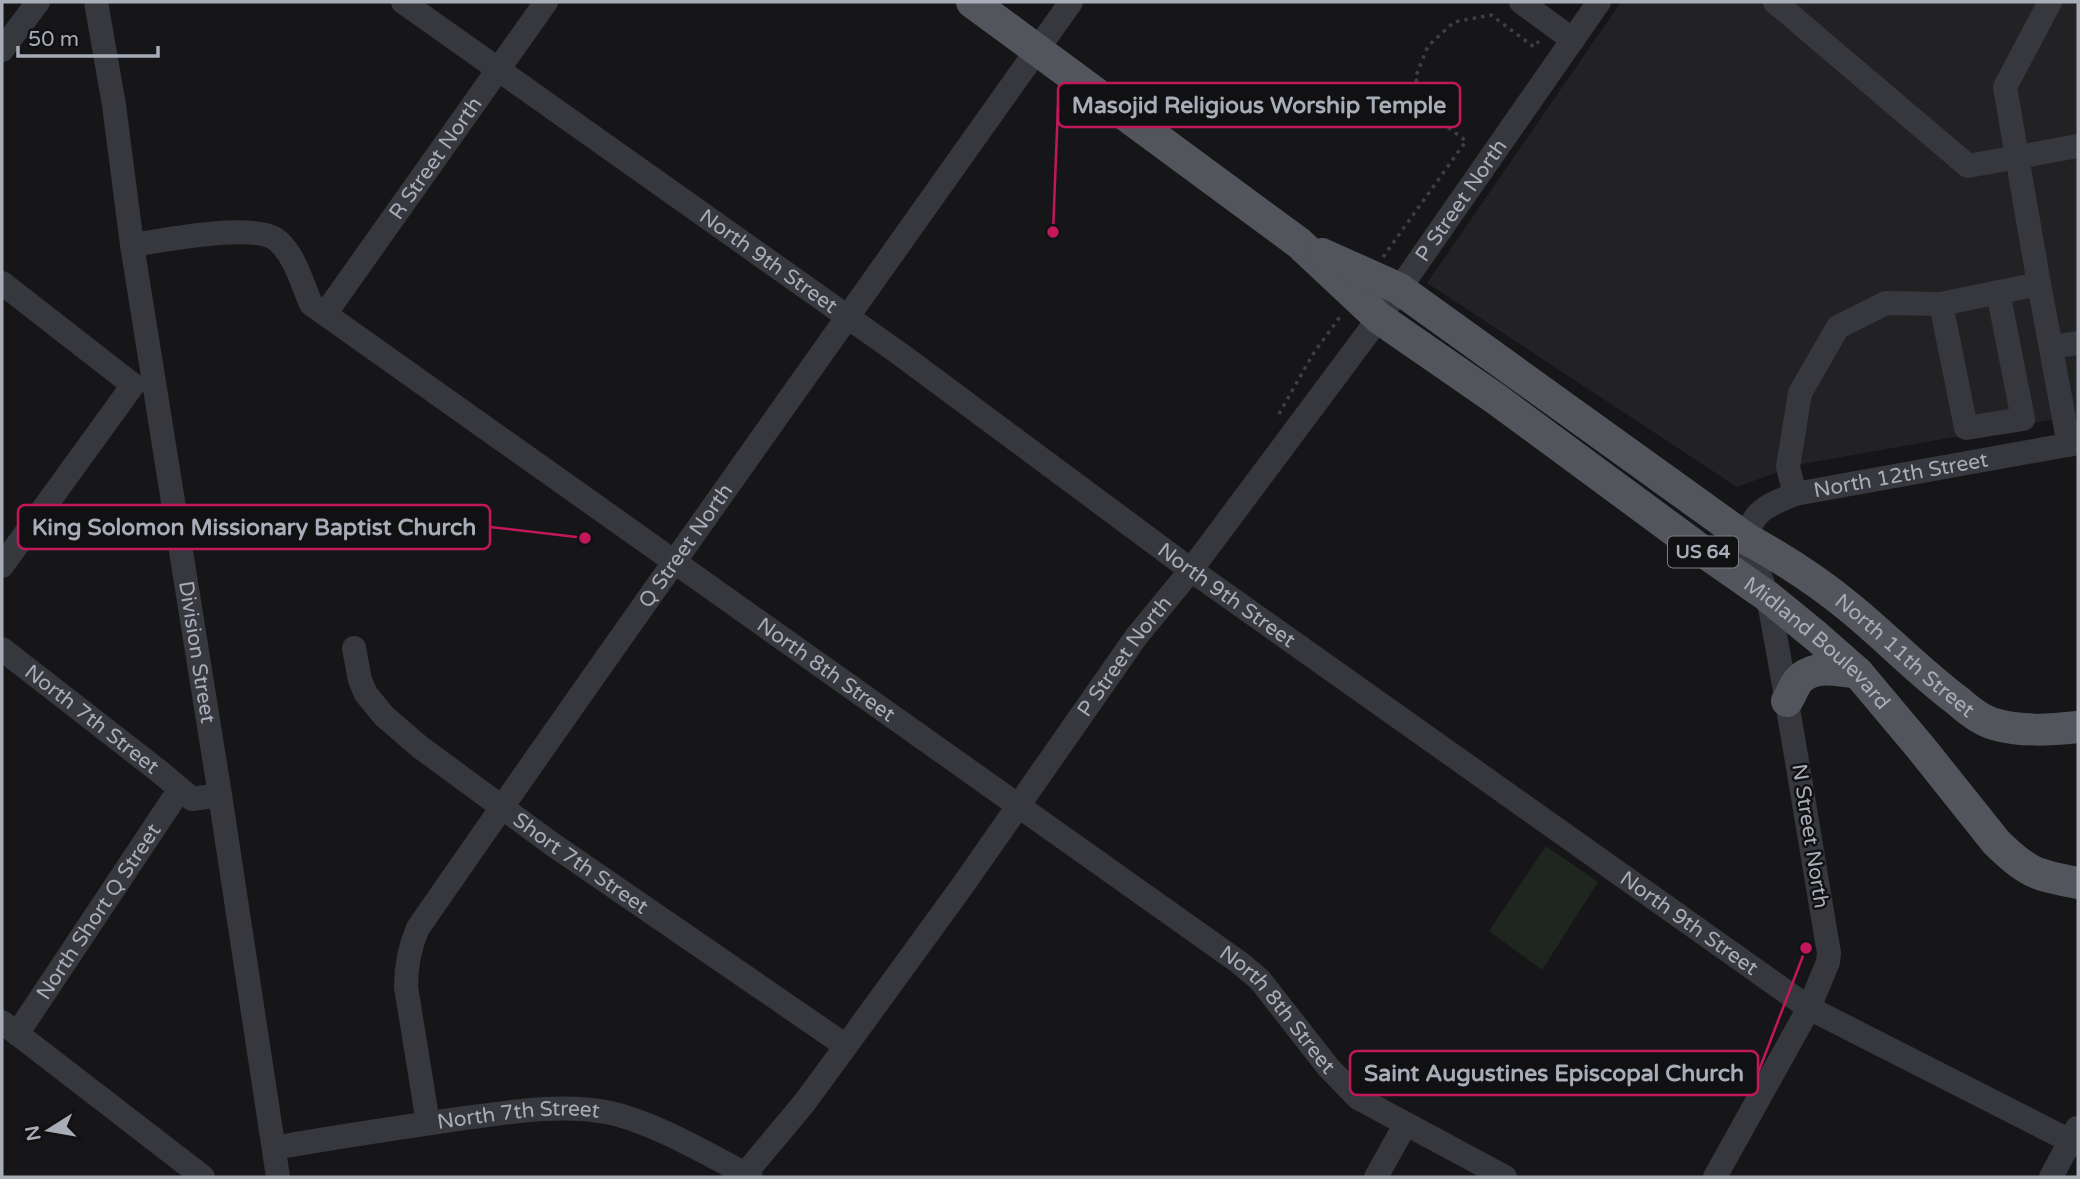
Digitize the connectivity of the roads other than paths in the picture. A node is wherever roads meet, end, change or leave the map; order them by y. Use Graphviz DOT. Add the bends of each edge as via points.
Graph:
graph roads {
  1 [pos="38,2"];
  2 [pos="96,2"];
  3 [pos="403,2"];
  4 [pos="546,2"];
  5 [pos="972,2"];
  6 [pos="1070,2"];
  7 [pos="1521,2"];
  8 [pos="1600,2"];
  9 [pos="1775,2"];
  10 [pos="2050,2"];
  11 [pos="1573,40"];
  12 [pos="1037,49"];
  13 [pos="2,50"];
  14 [pos="499,69"];
  15 [pos="2078,146"];
  16 [pos="2017,156"];
  17 [pos="1299,243"];
  18 [pos="132,244"];
  19 [pos="2,283"];
  20 [pos="2039,284"];
  21 [pos="1398,288"];
  22 [pos="1998,292"];
  23 [pos="1941,304"];
  24 [pos="325,314"];
  25 [pos="846,317"];
  26 [pos="1378,318"];
  27 [pos="2078,343"];
  28 [pos="2051,347"];
  29 [pos="144,382"];
  30 [pos="2007,422"];
  31 [pos="2074,444"];
  32 [pos="2014,455"];
  33 [pos="1795,494"];
  34 [pos="1747,539"];
  35 [pos="675,562"];
  36 [pos="2,566"];
  37 [pos="1191,570"];
  38 [pos="1767,596"];
  39 [pos="354,648"];
  40 [pos="2,649"];
  41 [pos="1857,673"];
  42 [pos="1787,701"];
  43 [pos="2078,727"];
  44 [pos="180,789"];
  45 [pos="220,795"];
  46 [pos="1018,806"];
  47 [pos="502,807"];
  48 [pos="2078,883"];
  49 [pos="1809,1008"];
  50 [pos="10,1028"];
  51 [pos="846,1046"];
  52 [pos="428,1124"];
  53 [pos="1405,1125"];
  54 [pos="2076,1138"];
  55 [pos="274,1148"];
  56 [pos="748,1176"];
  57 [pos="202,1177"];
  58 [pos="278,1177"];
  59 [pos="1376,1177"];
  60 [pos="1505,1177"];
  61 [pos="1715,1177"];
  62 [pos="2051,1177"];
  1 -- 13 [label="street"];
  2 -- 18 [label="street, Division Street"];
  3 -- 14 [label="street, North 9th Street"];
  4 -- 14 [label="street, R Street North"];
  5 -- 12 [label="main road, Midland Boulevard / US 64"];
  6 -- 12 [label="street, Q Street North"];
  7 -- 11 [label="street"];
  8 -- 11 [label="street, P Street North"];
  9 -- 16 [label="street" via="1968,166"];
  10 -- 16 [label="street" via="2005,88"];
  11 -- 21 [label="street, P Street North"];
  12 -- 17 [label="main road, Midland Boulevard / US 64"];
  12 -- 25 [label="street, Q Street North"];
  14 -- 24 [label="street, R Street North"];
  14 -- 25 [label="street, North 9th Street"];
  15 -- 16 [label="street"];
  16 -- 20 [label="street"];
  17 -- 21 [label="main road, Midland Boulevard / US 64"];
  17 -- 26 [label="main road, Midland Boulevard / US 64"];
  18 -- 24 [label="street, North 8th Street" via="233,232 271,236 289,254 311,304"];
  18 -- 29 [label="street, Division Street"];
  19 -- 29 [label="street"];
  20 -- 22 [label="street"];
  20 -- 28 [label="street"];
  21 -- 26 [label="street, P Street North"];
  21 -- 34 [label="main road, Midland Boulevard / US 64"];
  22 -- 23 [label="street"];
  22 -- 30 [label="street" via="2023,419"];
  23 -- 30 [label="street" via="1966,428"];
  23 -- 33 [label="street" via="1886,303 1838,327 1800,393 1788,467"];
  24 -- 35 [label="street, North 8th Street"];
  25 -- 35 [label="street, Q Street North"];
  25 -- 37 [label="street, North 9th Street"];
  26 -- 37 [label="street, P Street North"];
  26 -- 38 [label="main road, Midland Boulevard / US 64"];
  27 -- 28 [label="street"];
  28 -- 31 [label="street"];
  29 -- 36 [label="street"];
  29 -- 45 [label="street, Division Street"];
  30 -- 32 [label="street"];
  31 -- 32 [label="street, North 12th Street"];
  32 -- 33 [label="street, North 12th Street"];
  33 -- 34 [label="street, North 12th Street" via="1763,508 1754,517"];
  34 -- 38 [label="street, N Street North"];
  34 -- 43 [label="main road, North 11th Street / US 64" via="1797,567 1974,714 1992,724 2026,730"];
  35 -- 46 [label="street, North 8th Street"];
  35 -- 47 [label="street, Q Street North"];
  37 -- 46 [label="street, P Street North" via="1136,637"];
  37 -- 49 [label="street, North 9th Street"];
  38 -- 41 [label="main road, Midland Boulevard / US 64"];
  38 -- 42 [label="street, N Street North"];
  39 -- 47 [label="street, Short 7th Street" via="366,694 384,716"];
  40 -- 44 [label="street, North 7th Street"];
  41 -- 42 [label="main road" via="1809,673 1798,681"];
  41 -- 48 [label="main road, Midland Boulevard / US 64" via="2009,855 2035,874"];
  42 -- 49 [label="street, N Street North" via="1829,953"];
  44 -- 45 [label="street, North 7th Street" via="192,799"];
  44 -- 50 [label="street, North Short Q Street"];
  45 -- 55 [label="street, Division Street"];
  46 -- 51 [label="street, P Street North"];
  46 -- 53 [label="street, North 8th Street" via="1250,971 1339,1080 1358,1098"];
  47 -- 51 [label="street, Short 7th Street"];
  47 -- 52 [label="street, Q Street North" via="414,937 406,987"];
  49 -- 54 [label="street, North 9th Street"];
  49 -- 61 [label="street, N Street North"];
  50 -- 57 [label="street"];
  51 -- 56 [label="street, P Street North"];
  52 -- 55 [label="street, North 7th Street"];
  52 -- 56 [label="street, North 7th Street" via="522,1111 605,1112 646,1125"];
  53 -- 59 [label="street"];
  53 -- 60 [label="street, North 8th Street"];
  54 -- 62 [label="street"];
  55 -- 58 [label="street, Division Street"];
}
